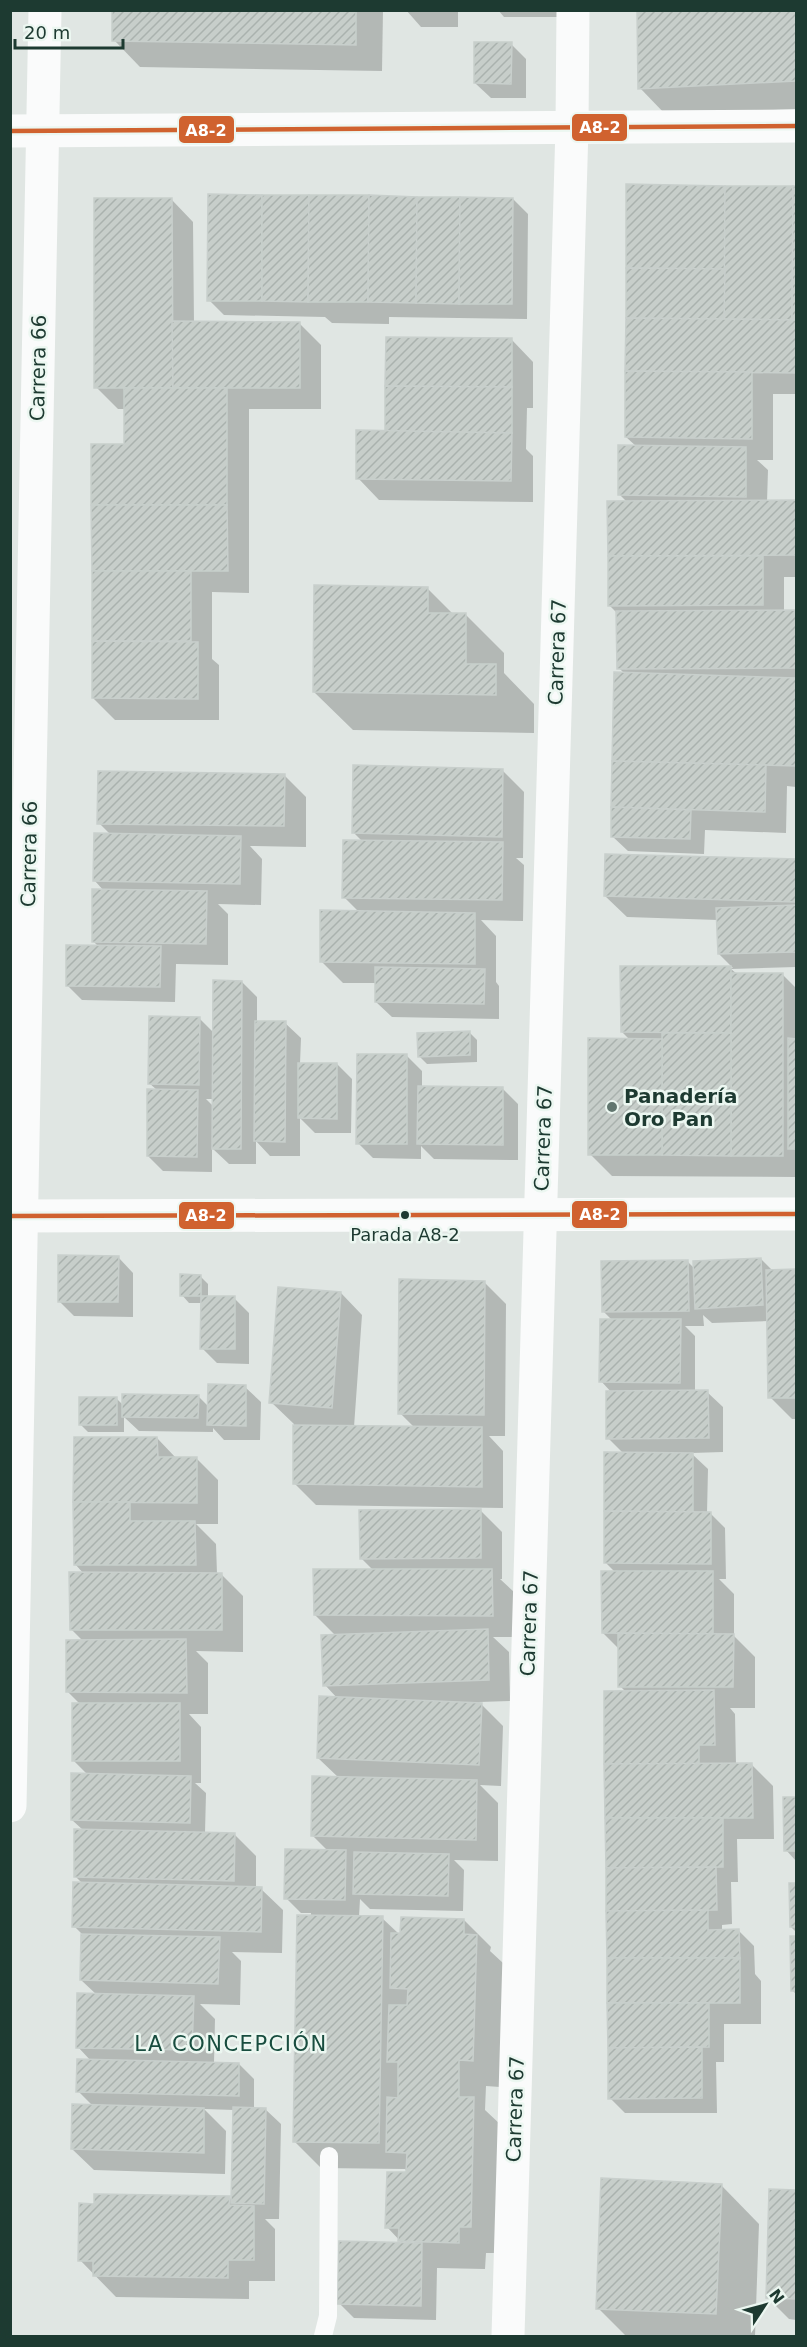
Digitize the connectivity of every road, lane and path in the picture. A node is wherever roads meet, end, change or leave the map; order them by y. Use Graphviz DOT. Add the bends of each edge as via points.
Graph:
graph roads {
  1 [pos="45,10"];
  2 [pos="573,10"];
  3 [pos="796,126"];
  4 [pos="572,127"];
  5 [pos="10,131"];
  6 [pos="43,131"];
  7 [pos="541,1214"];
  8 [pos="796,1214"];
  9 [pos="16,1216"];
  10 [pos="10,1806"];
  11 [pos="329,2156"];
  12 [pos="323,2337"];
  13 [pos="508,2337"];
  1 -- 6 [label="street, Carrera 66"];
  2 -- 4 [label="street, Carrera 67"];
  3 -- 4 [label="street"];
  4 -- 6 [label="street"];
  4 -- 7 [label="street, Carrera 67"];
  5 -- 6 [label="street"];
  6 -- 9 [label="street, Carrera 66"];
  7 -- 8 [label="street"];
  7 -- 9 [label="street"];
  7 -- 13 [label="street, Carrera 67"];
  9 -- 10 [label="street, Carrera 66"];
  11 -- 12 [label="lane" via="328,2316"];
}
